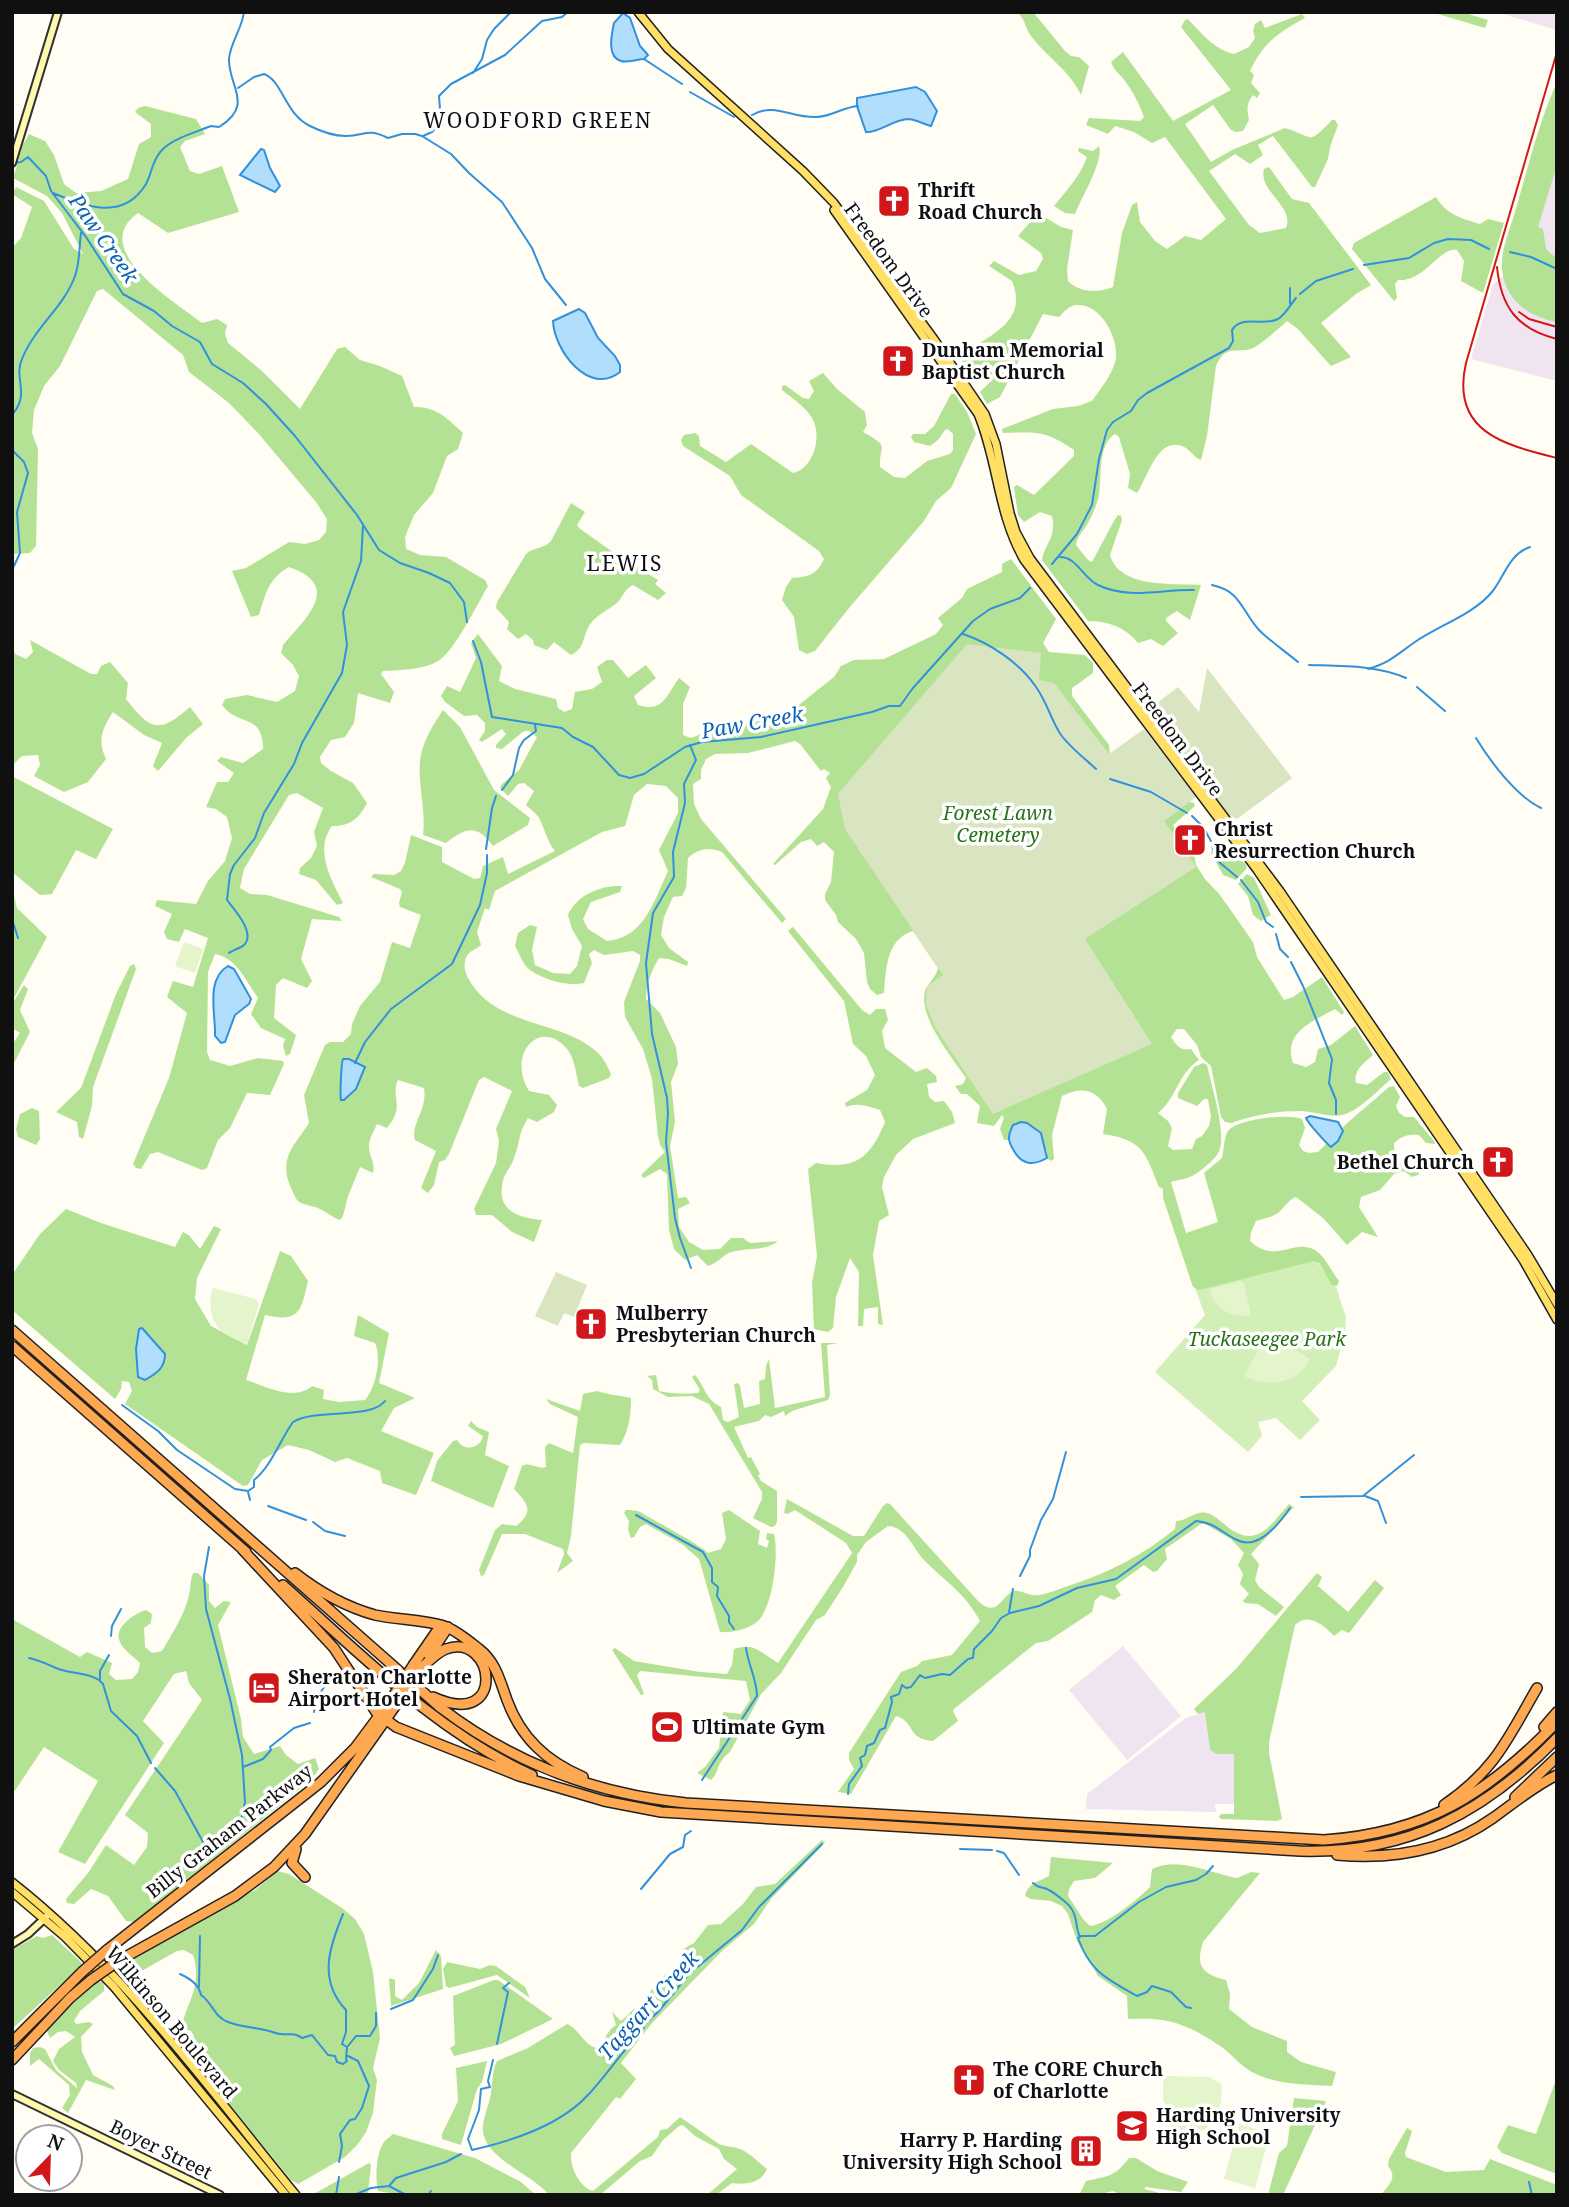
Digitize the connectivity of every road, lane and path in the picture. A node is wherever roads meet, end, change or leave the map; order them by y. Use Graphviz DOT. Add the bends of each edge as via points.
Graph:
graph roads {
  1 [pos="58,12"];
  2 [pos="638,12"];
  3 [pos="12,163"];
  4 [pos="829,200"];
  5 [pos="1153,734"];
  6 [pos="1185,765"];
  7 [pos="1469,1174"];
  8 [pos="1557,1304"];
  9 [pos="1557,1320"];
  10 [pos="12,1330"];
  11 [pos="12,1346"];
  12 [pos="239,1530"];
  13 [pos="242,1549"];
  14 [pos="444,1626"];
  15 [pos="417,1667"];
  16 [pos="1537,1688"];
  17 [pos="419,1689"];
  18 [pos="370,1703"];
  19 [pos="1557,1712"];
  20 [pos="383,1718"];
  21 [pos="1557,1722"];
  22 [pos="368,1732"];
  23 [pos="1557,1738"];
  24 [pos="1557,1757"];
  25 [pos="1557,1775"];
  26 [pos="1485,1787"];
  27 [pos="603,1788"];
  28 [pos="569,1790"];
  29 [pos="1499,1813"];
  30 [pos="1413,1823"];
  31 [pos="305,1834"];
  32 [pos="1300,1852"];
  33 [pos="274,1867"];
  34 [pos="12,1882"];
  35 [pos="12,1892"];
  36 [pos="47,1916"];
  37 [pos="12,1944"];
  38 [pos="12,2042"];
  39 [pos="12,2060"];
  40 [pos="12,2094"];
  41 [pos="230,2120"];
  42 [pos="263,2166"];
  43 [pos="295,2194"];
  44 [pos="220,2195"];
  45 [pos="286,2195"];
  1 -- 3 [label="main road"];
  2 -- 4 [label="main road, Freedom Drive" via="671,51"];
  4 -- 5 [label="main road, Freedom Drive" via="978,414 1004,517 1024,560"];
  4 -- 6 [label="main road, Freedom Drive" via="934,338 985,414 1010,513 1030,558"];
  5 -- 6 [label="main road"];
  5 -- 7 [label="main road, Freedom Drive" via="1257,870"];
  6 -- 7 [label="main road, Freedom Drive" via="1280,891"];
  7 -- 8 [label="main road, Freedom Drive"];
  7 -- 9 [label="main road, Freedom Drive"];
  10 -- 12 [label="highway"];
  11 -- 13 [label="highway"];
  12 -- 14 [label="highway" via="300,1577 346,1604 387,1618"];
  12 -- 17 [label="highway"];
  13 -- 18 [label="highway" via="334,1648"];
  13 -- 28 [label="highway" via="442,1723 503,1761"];
  14 -- 15 [label="highway, Billy Graham Parkway"];
  14 -- 27 [label="highway" via="491,1661 529,1741 555,1763"];
  15 -- 17 [label="highway" via="439,1652 460,1647 480,1659 487,1678 483,1694 465,1705"];
  15 -- 20 [label="highway, Billy Graham Parkway, bridge"];
  16 -- 30 [label="highway" via="1485,1772"];
  17 -- 27 [label="highway" via="502,1748 551,1772"];
  18 -- 20 [label="highway"];
  18 -- 22 [label="highway"];
  19 -- 26 [label="highway"];
  20 -- 22 [label="highway, Billy Graham Parkway"];
  20 -- 28 [label="highway" via="508,1772"];
  20 -- 31 [label="highway, Billy Graham Parkway"];
  21 -- 26 [label="highway"];
  22 -- 38 [label="highway, Billy Graham Parkway, bridge" via="314,1788 107,1950"];
  23 -- 32 [label="highway" via="1496,1793 1439,1825 1368,1847"];
  24 -- 29 [label="highway"];
  25 -- 29 [label="highway"];
  26 -- 30 [label="highway"];
  27 -- 30 [label="highway" via="686,1802 1301,1840 1356,1837"];
  28 -- 32 [label="highway" via="681,1814"];
  29 -- 32 [label="highway" via="1465,1835 1427,1850 1361,1856"];
  31 -- 33 [label="highway, Billy Graham Parkway"];
  31 -- 33 [label="highway" via="292,1856 304,1877"];
  33 -- 39 [label="highway, Billy Graham Parkway, bridge" via="235,1896 91,1980"];
  34 -- 36 [label="main road, Wilkinson Boulevard"];
  35 -- 36 [label="main road, Wilkinson Boulevard"];
  36 -- 37 [label="main road"];
  36 -- 41 [label="main road, Wilkinson Boulevard" via="121,1989"];
  40 -- 44 [label="main road, Boyer Street"];
  41 -- 42 [label="main road, Wilkinson Boulevard"];
  41 -- 43 [label="main road, Wilkinson Boulevard"];
  42 -- 43 [label="main road"];
  42 -- 45 [label="main road, Wilkinson Boulevard"];
}
